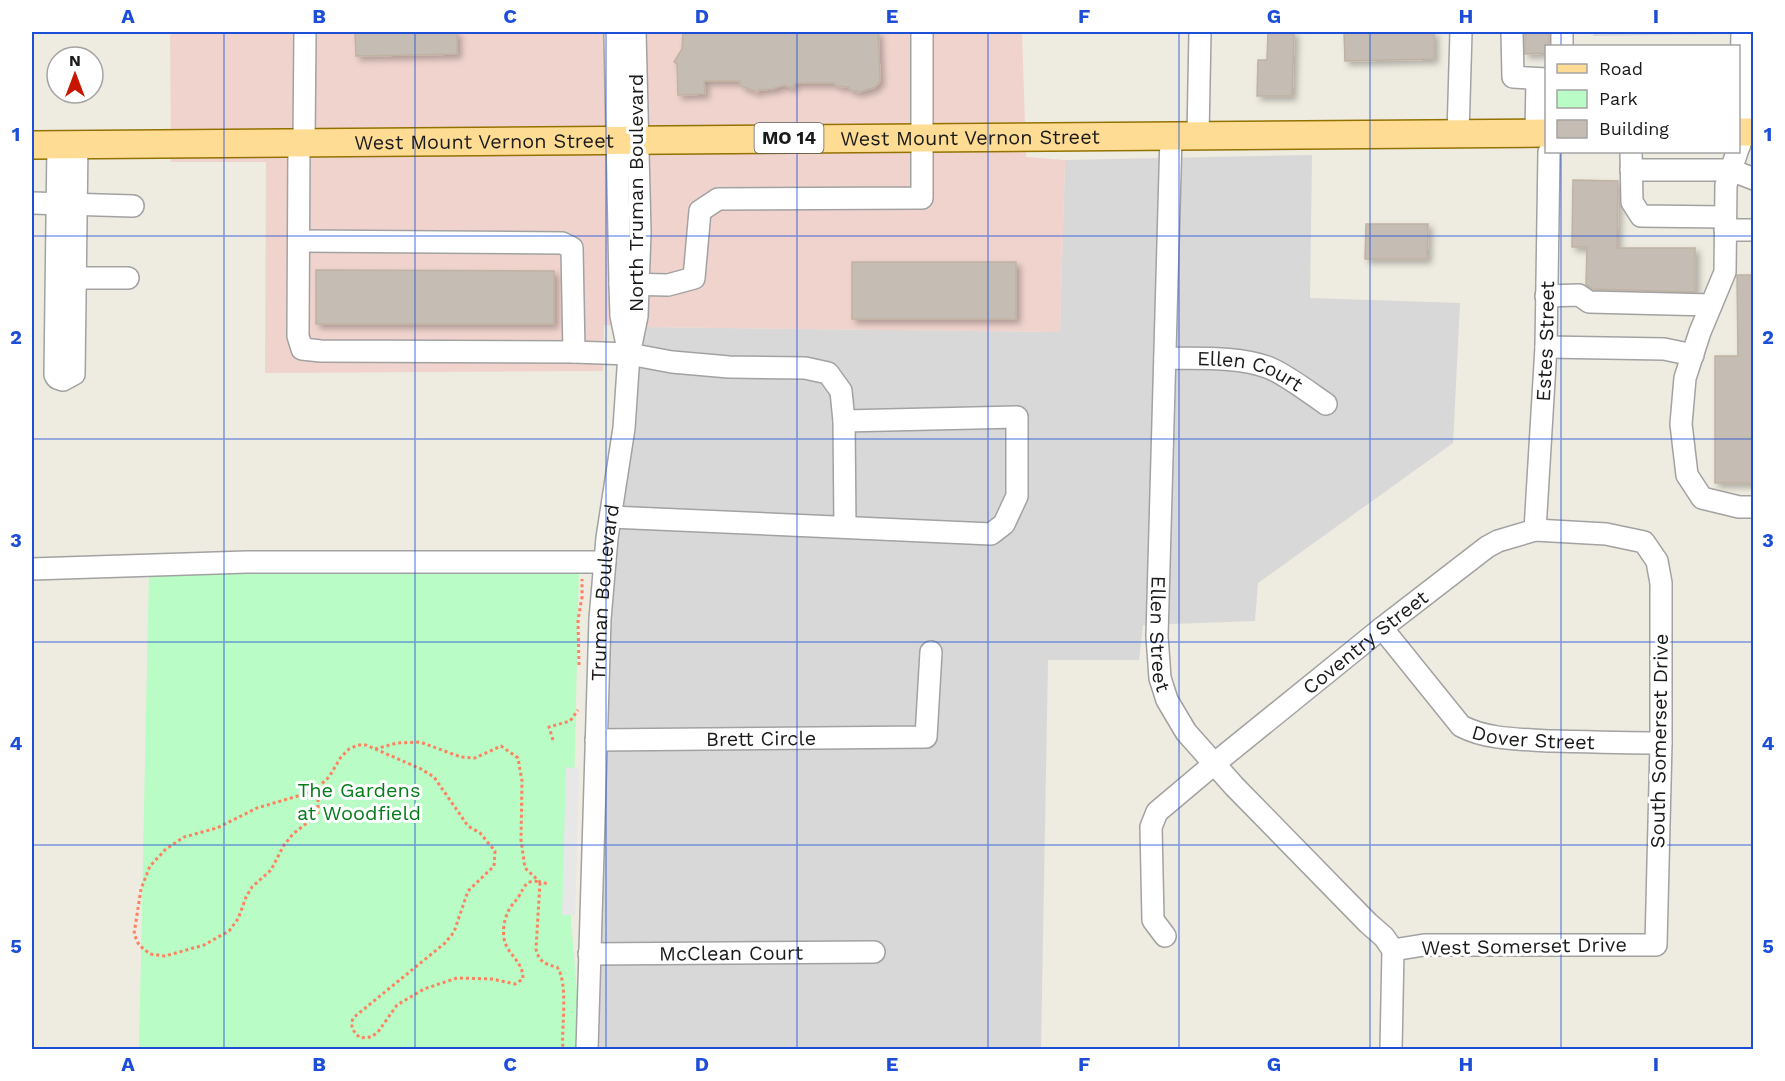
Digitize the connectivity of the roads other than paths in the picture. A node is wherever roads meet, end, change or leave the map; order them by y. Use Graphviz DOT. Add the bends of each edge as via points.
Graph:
graph roads {
  1 [pos="304,32"];
  2 [pos="615,32"];
  3 [pos="635,32"];
  4 [pos="922,32"];
  5 [pos="1200,32"];
  6 [pos="1461,32"];
  7 [pos="1512,32"];
  8 [pos="1742,32"];
  9 [pos="1747,63"];
  10 [pos="1542,79"];
  11 [pos="1458,134"];
  12 [pos="1198,135"];
  13 [pos="1171,136"];
  14 [pos="922,137"];
  15 [pos="627,139"];
  16 [pos="1544,139"];
  17 [pos="302,142"];
  18 [pos="1740,144"];
  19 [pos="55,145"];
  20 [pos="1679,153"];
  21 [pos="1737,153"];
  22 [pos="1631,160"];
  23 [pos="1754,178"];
  24 [pos="32,203"];
  25 [pos="67,205"];
  26 [pos="133,207"];
  27 [pos="1725,224"];
  28 [pos="1754,230"];
  29 [pos="299,241"];
  30 [pos="75,278"];
  31 [pos="128,278"];
  32 [pos="629,284"];
  33 [pos="1546,296"];
  34 [pos="1711,305"];
  35 [pos="1546,347"];
  36 [pos="574,352"];
  37 [pos="629,354"];
  38 [pos="1693,354"];
  39 [pos="1165,358"];
  40 [pos="1326,404"];
  41 [pos="843,421"];
  42 [pos="1754,507"];
  43 [pos="611,517"];
  44 [pos="845,527"];
  45 [pos="1535,530"];
  46 [pos="1644,542"];
  47 [pos="605,562"];
  48 [pos="32,569"];
  49 [pos="1382,628"];
  50 [pos="931,652"];
  51 [pos="596,740"];
  52 [pos="1661,743"];
  53 [pos="1214,764"];
  54 [pos="1165,936"];
  55 [pos="1656,945"];
  56 [pos="1393,950"];
  57 [pos="874,952"];
  58 [pos="589,954"];
  59 [pos="1391,1047"];
  60 [pos="587,1050"];
  1 -- 17 [label="street"];
  2 -- 15 [label="street, North Truman Boulevard"];
  3 -- 15 [label="street, North Truman Boulevard"];
  4 -- 14 [label="street"];
  5 -- 12 [label="street"];
  6 -- 11 [label="street"];
  7 -- 10 [label="street" via="1514,77"];
  8 -- 9 [label="street"];
  9 -- 18 [label="street"];
  10 -- 16 [label="street, Estes Street"];
  11 -- 12 [label="main road, West Mount Vernon Street / MO 14"];
  11 -- 16 [label="main road, West Mount Vernon Street / MO 14"];
  12 -- 13 [label="main road, West Mount Vernon Street / MO 14"];
  13 -- 14 [label="main road, West Mount Vernon Street / MO 14"];
  13 -- 39 [label="street, Ellen Street"];
  14 -- 15 [label="main road, West Mount Vernon Street / MO 14"];
  14 -- 32 [label="street" via="922,198 718,198 700,211 694,278 668,285"];
  15 -- 17 [label="main road, West Mount Vernon Street / MO 14"];
  15 -- 32 [label="street, Truman Boulevard"];
  16 -- 33 [label="street, Estes Street"];
  17 -- 19 [label="main road, West Mount Vernon Street / MO 14"];
  17 -- 29 [label="street"];
  18 -- 23 [label="street"];
  19 -- 25 [label="street"];
  20 -- 22 [label="street"];
  21 -- 27 [label="street" via="1726,184"];
  22 -- 27 [label="street" via="1632,202 1641,216"];
  24 -- 25 [label="street"];
  25 -- 26 [label="street"];
  25 -- 30 [label="street"];
  25 -- 30 [label="street" via="65,301"];
  27 -- 28 [label="street"];
  27 -- 34 [label="street" via="1725,272"];
  29 -- 36 [label="street" via="562,243 572,248"];
  29 -- 36 [label="street" via="298,336 302,349"];
  30 -- 31 [label="street"];
  32 -- 37 [label="street, Truman Boulevard" via="621,316"];
  33 -- 34 [label="street" via="1579,295 1589,302"];
  33 -- 35 [label="street, Estes Street"];
  34 -- 38 [label="street"];
  35 -- 38 [label="street" via="1664,349"];
  35 -- 45 [label="street, Estes Street"];
  36 -- 37 [label="street"];
  37 -- 41 [label="street" via="672,362 805,368 828,373 840,391"];
  37 -- 43 [label="street, Truman Boulevard" via="624,428"];
  38 -- 42 [label="street" via="1685,378 1681,424 1687,475 1702,498"];
  39 -- 40 [label="street, Ellen Court" via="1254,363 1269,368"];
  39 -- 53 [label="street, Ellen Street" via="1157,636 1160,678 1167,700 1186,732"];
  41 -- 44 [label="street"];
  41 -- 44 [label="street" via="1017,417 1017,496 1004,524 991,534"];
  43 -- 44 [label="street"];
  43 -- 47 [label="street, Truman Boulevard"];
  45 -- 46 [label="street, Coventry Street" via="1606,534"];
  45 -- 49 [label="street, Coventry Street" via="1487,547"];
  46 -- 52 [label="street, South Somerset Drive" via="1657,561 1661,583"];
  47 -- 48 [label="street" via="247,562"];
  47 -- 51 [label="street, Truman Boulevard"];
  49 -- 52 [label="street, Dover Street" via="1461,726 1474,733 1502,738"];
  49 -- 53 [label="street, Coventry Street"];
  50 -- 51 [label="street, Brett Circle" via="926,737"];
  51 -- 58 [label="street, Truman Boulevard"];
  52 -- 55 [label="street, South Somerset Drive"];
  53 -- 54 [label="street, Coventry Street" via="1157,812 1151,826 1153,920"];
  53 -- 56 [label="street, Ellen Street"];
  55 -- 56 [label="street, West Somerset Drive" via="1424,945"];
  56 -- 59 [label="street"];
  57 -- 58 [label="street, McClean Court"];
  58 -- 60 [label="street, Truman Boulevard"];
}
